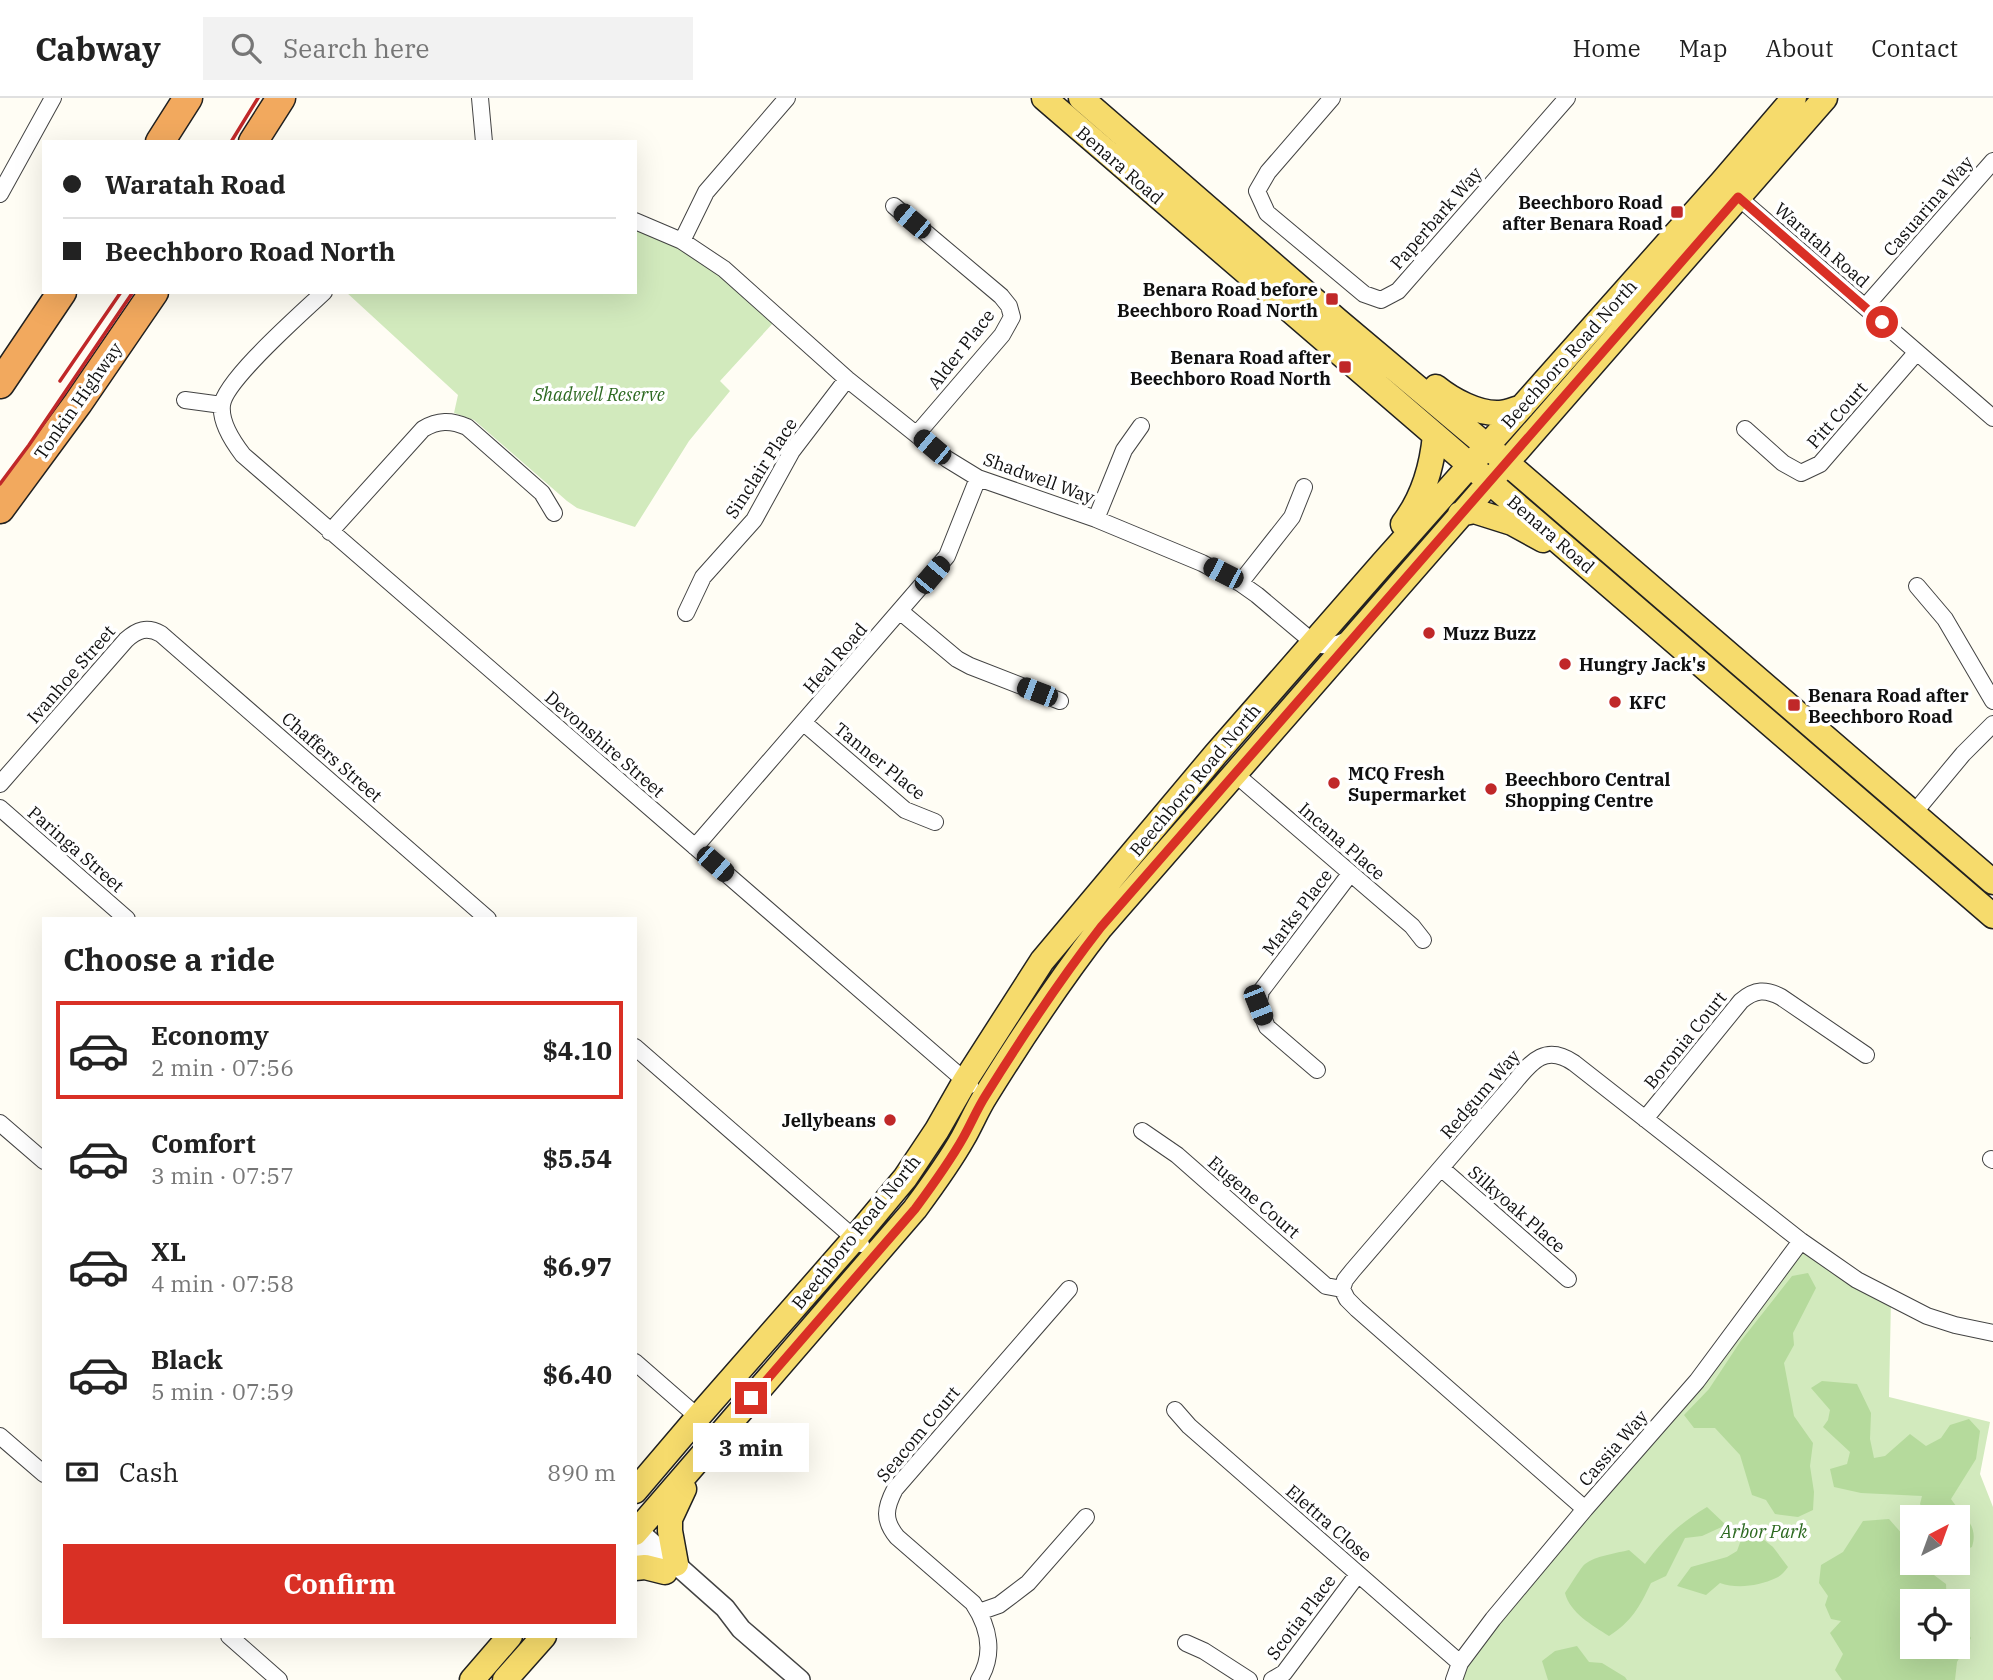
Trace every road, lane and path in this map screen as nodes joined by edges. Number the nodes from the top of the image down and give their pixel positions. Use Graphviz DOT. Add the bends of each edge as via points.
graph roads {
  1 [pos="52,98"];
  2 [pos="188,98"];
  3 [pos="281,98"];
  4 [pos="480,98"];
  5 [pos="787,98"];
  6 [pos="1044,98"];
  7 [pos="1332,98"];
  8 [pos="1567,98"];
  9 [pos="1794,98"];
  10 [pos="1825,98"];
  11 [pos="1086,107"];
  12 [pos="161,140"];
  13 [pos="254,140"];
  14 [pos="484,140"];
  15 [pos="1993,161"];
  16 [pos="1730,190"];
  17 [pos="0,194"];
  18 [pos="894,206"];
  19 [pos="637,222"];
  20 [pos="1226,224"];
  21 [pos="682,241"];
  22 [pos="61,294"];
  23 [pos="153,294"];
  24 [pos="322,294"];
  25 [pos="1270,295"];
  26 [pos="1865,307"];
  27 [pos="1337,320"];
  28 [pos="1916,353"];
  29 [pos="847,379"];
  30 [pos="0,384"];
  31 [pos="184,400"];
  32 [pos="222,405"];
  33 [pos="1522,407"];
  34 [pos="1992,416"];
  35 [pos="1141,426"];
  36 [pos="1745,429"];
  37 [pos="917,434"];
  38 [pos="1435,435"];
  39 [pos="1487,446"];
  40 [pos="1507,463"];
  41 [pos="1470,465"];
  42 [pos="978,478"];
  43 [pos="1490,481"];
  44 [pos="1304,487"];
  45 [pos="0,509"];
  46 [pos="554,513"];
  47 [pos="1460,514"];
  48 [pos="1096,519"];
  49 [pos="331,532"];
  50 [pos="1629,568"];
  51 [pos="1594,578"];
  52 [pos="1240,583"];
  53 [pos="1917,586"];
  54 [pos="1352,599"];
  55 [pos="901,612"];
  56 [pos="686,613"];
  57 [pos="148,629"];
  58 [pos="1354,636"];
  59 [pos="1692,641"];
  60 [pos="1314,643"];
  61 [pos="1312,684"];
  62 [pos="1060,701"];
  63 [pos="1993,701"];
  64 [pos="804,723"];
  65 [pos="1993,724"];
  66 [pos="1234,733"];
  67 [pos="1234,773"];
  68 [pos="0,784"];
  69 [pos="1189,787"];
  70 [pos="0,808"];
  71 [pos="1914,813"];
  72 [pos="935,822"];
  73 [pos="1897,833"];
  74 [pos="695,847"];
  75 [pos="1350,874"];
  76 [pos="1993,882"];
  77 [pos="1993,916"];
  78 [pos="125,917"];
  79 [pos="486,917"];
  80 [pos="1423,940"];
  81 [pos="637,1049"];
  82 [pos="1866,1055"];
  83 [pos="1317,1070"];
  84 [pos="965,1081"];
  85 [pos="984,1098"];
  86 [pos="1645,1119"];
  87 [pos="0,1123"];
  88 [pos="1142,1131"];
  89 [pos="42,1159"];
  90 [pos="1441,1168"];
  91 [pos="855,1238"];
  92 [pos="1801,1241"];
  93 [pos="874,1254"];
  94 [pos="1568,1279"];
  95 [pos="1069,1289"];
  96 [pos="1342,1289"];
  97 [pos="1993,1333"];
  98 [pos="637,1364"];
  99 [pos="1175,1410"];
  100 [pos="698,1417"];
  101 [pos="0,1436"];
  102 [pos="700,1458"];
  103 [pos="41,1467"];
  104 [pos="637,1489"];
  105 [pos="1585,1509"];
  106 [pos="1086,1517"];
  107 [pos="637,1533"];
  108 [pos="637,1535"];
  109 [pos="637,1568"];
  110 [pos="671,1568"];
  111 [pos="1358,1574"];
  112 [pos="979,1612"];
  113 [pos="231,1638"];
  114 [pos="508,1638"];
  115 [pos="542,1638"];
  116 [pos="1186,1643"];
  117 [pos="1460,1663"];
  118 [pos="279,1680"];
  119 [pos="472,1680"];
  120 [pos="505,1680"];
  121 [pos="800,1680"];
  122 [pos="979,1680"];
  123 [pos="1249,1680"];
  124 [pos="1272,1680"];
  125 [pos="1454,1680"];
  1 -- 17 [label="street"];
  2 -- 12 [label="highway"];
  3 -- 13 [label="highway"];
  4 -- 14 [label="street"];
  5 -- 21 [label="street" via="706,192"];
  6 -- 11 [label="main road, Benara Road"];
  7 -- 8 [label="street, Paperbark Way" via="1257,191 1267,213 1364,294 1381,300 1398,291"];
  9 -- 16 [label="main road, Beechboro Road North"];
  10 -- 16 [label="main road, Beechboro Road North"];
  11 -- 20 [label="main road, Benara Road"];
  11 -- 25 [label="main road, Benara Road"];
  15 -- 26 [label="street, Casuarina Way"];
  16 -- 26 [label="street, Waratah Road"];
  16 -- 33 [label="main road, Beechboro Road North"];
  16 -- 40 [label="main road, Beechboro Road North"];
  18 -- 37 [label="street, Alder Place" via="1001,296 1012,317 1002,335"];
  19 -- 21 [label="street, Shadwell Way"];
  20 -- 25 [label="main road" via="1244,254 1273,279"];
  20 -- 27 [label="main road, Benara Road"];
  21 -- 29 [label="street, Shadwell Way" via="723,269"];
  22 -- 30 [label="highway"];
  23 -- 45 [label="highway, Tonkin Highway"];
  24 -- 32 [label="street" via="241,373"];
  25 -- 38 [label="main road, Benara Road"];
  26 -- 28 [label="street, Waratah Road"];
  27 -- 33 [label="main road" via="1377,342 1447,396 1478,410 1499,413"];
  27 -- 39 [label="main road, Benara Road"];
  28 -- 34 [label="street, Waratah Road"];
  28 -- 36 [label="street, Pitt Court" via="1820,464 1801,473"];
  29 -- 37 [label="street, Shadwell Way"];
  29 -- 56 [label="street, Sinclair Place" via="792,451 754,520 703,577"];
  31 -- 32 [label="street"];
  32 -- 49 [label="street, Devonshire Street" via="229,433 243,455"];
  33 -- 39 [label="main road, Beechboro Road North"];
  35 -- 48 [label="street" via="1124,450"];
  37 -- 42 [label="street, Shadwell Way"];
  38 -- 41 [label="main road, Benara Road"];
  38 -- 54 [label="main road" via="1430,471 1411,514 1368,568"];
  39 -- 40 [label="main road, Benara Road"];
  39 -- 41 [label="main road, Beechboro Road North"];
  40 -- 43 [label="main road, Beechboro Road North"];
  40 -- 50 [label="main road, Benara Road"];
  41 -- 43 [label="main road, Benara Road"];
  41 -- 54 [label="main road, Beechboro Road North"];
  42 -- 48 [label="street, Shadwell Way"];
  42 -- 55 [label="street, Heal Road" via="947,556"];
  43 -- 47 [label="main road, Beechboro Road North"];
  43 -- 51 [label="main road, Benara Road"];
  44 -- 52 [label="street" via="1292,517"];
  46 -- 49 [label="street" via="542,493 467,427 443,422 423,429"];
  47 -- 51 [label="main road" via="1474,511 1512,523"];
  47 -- 58 [label="main road, Beechboro Road North"];
  48 -- 52 [label="street, Shadwell Way"];
  49 -- 74 [label="street, Devonshire Street"];
  50 -- 51 [label="main road" via="1604,568"];
  50 -- 59 [label="main road, Benara Road"];
  51 -- 59 [label="main road" via="1622,609"];
  52 -- 60 [label="street, Shadwell Way"];
  53 -- 63 [label="street" via="1945,619"];
  54 -- 60 [label="main road, Beechboro Road North"];
  55 -- 62 [label="street" via="957,659"];
  55 -- 64 [label="street, Heal Road"];
  57 -- 68 [label="street, Ivanhoe Street" via="126,640"];
  57 -- 79 [label="street, Chaffers Street" via="160,634"];
  58 -- 60 [label="street" via="1332,645"];
  58 -- 61 [label="main road, Beechboro Road North"];
  59 -- 71 [label="main road, Benara Road"];
  59 -- 73 [label="main road, Benara Road"];
  60 -- 61 [label="street" via="1317,665"];
  60 -- 66 [label="main road, Beechboro Road North"];
  61 -- 67 [label="main road, Beechboro Road North"];
  64 -- 72 [label="street, Tanner Place" via="905,810"];
  64 -- 74 [label="street, Heal Road"];
  65 -- 71 [label="street"];
  66 -- 67 [label="street" via="1230,755"];
  66 -- 69 [label="main road, Beechboro Road North"];
  67 -- 69 [label="street" via="1217,774"];
  67 -- 75 [label="street, Incana Place"];
  67 -- 85 [label="main road, Beechboro Road North" via="1062,977"];
  69 -- 84 [label="main road, Beechboro Road North" via="1042,961"];
  70 -- 78 [label="street, Paringa Street"];
  71 -- 73 [label="main road"];
  71 -- 76 [label="main road, Benara Road"];
  73 -- 77 [label="main road, Benara Road"];
  74 -- 84 [label="street, Devonshire Street"];
  75 -- 80 [label="street, Incana Place"];
  75 -- 83 [label="street, Marks Place" via="1261,991 1258,1005 1267,1027"];
  81 -- 91 [label="street"];
  82 -- 86 [label="street, Boronia Court" via="1770,992 1749,994"];
  84 -- 85 [label="street, Devonshire Street"];
  84 -- 91 [label="main road, Beechboro Road North" via="905,1178"];
  85 -- 93 [label="main road, Beechboro Road North" via="937,1180"];
  86 -- 90 [label="street, Redgum Way" via="1564,1056 1542,1055"];
  86 -- 92 [label="street, Redgum Way"];
  87 -- 89 [label="street"];
  88 -- 96 [label="street, Eugene Court" via="1177,1155 1326,1286"];
  90 -- 94 [label="street, Silkyoak Place"];
  90 -- 96 [label="street, Redgum Way" via="1353,1270"];
  91 -- 93 [label="street"];
  91 -- 100 [label="main road, Beechboro Road North"];
  92 -- 97 [label="street, Redgum Way" via="1904,1306"];
  92 -- 105 [label="street, Cassia Way" via="1697,1381"];
  93 -- 102 [label="main road, Beechboro Road North"];
  95 -- 112 [label="street, Seacom Court" via="888,1502 889,1528"];
  96 -- 105 [label="street" via="1357,1309"];
  98 -- 100 [label="street"];
  99 -- 111 [label="street, Elettra Close"];
  100 -- 104 [label="main road, Beechboro Road North"];
  101 -- 103 [label="street"];
  102 -- 107 [label="main road, Beechboro Road North"];
  102 -- 110 [label="main road" via="670,1519"];
  105 -- 117 [label="street, Cassia Way"];
  106 -- 112 [label="street" via="1028,1583 999,1605"];
  108 -- 110 [label="street"];
  109 -- 110 [label="main road"];
  110 -- 121 [label="street" via="725,1608 741,1629"];
  111 -- 117 [label="street, Elettra Close"];
  111 -- 124 [label="street, Scotia Place" via="1284,1673"];
  112 -- 122 [label="street, Seacom Court" via="989,1644"];
  113 -- 118 [label="street"];
  114 -- 119 [label="main road"];
  115 -- 120 [label="main road"];
  116 -- 123 [label="street"];
  117 -- 125 [label="street, Cassia Way"];
}
